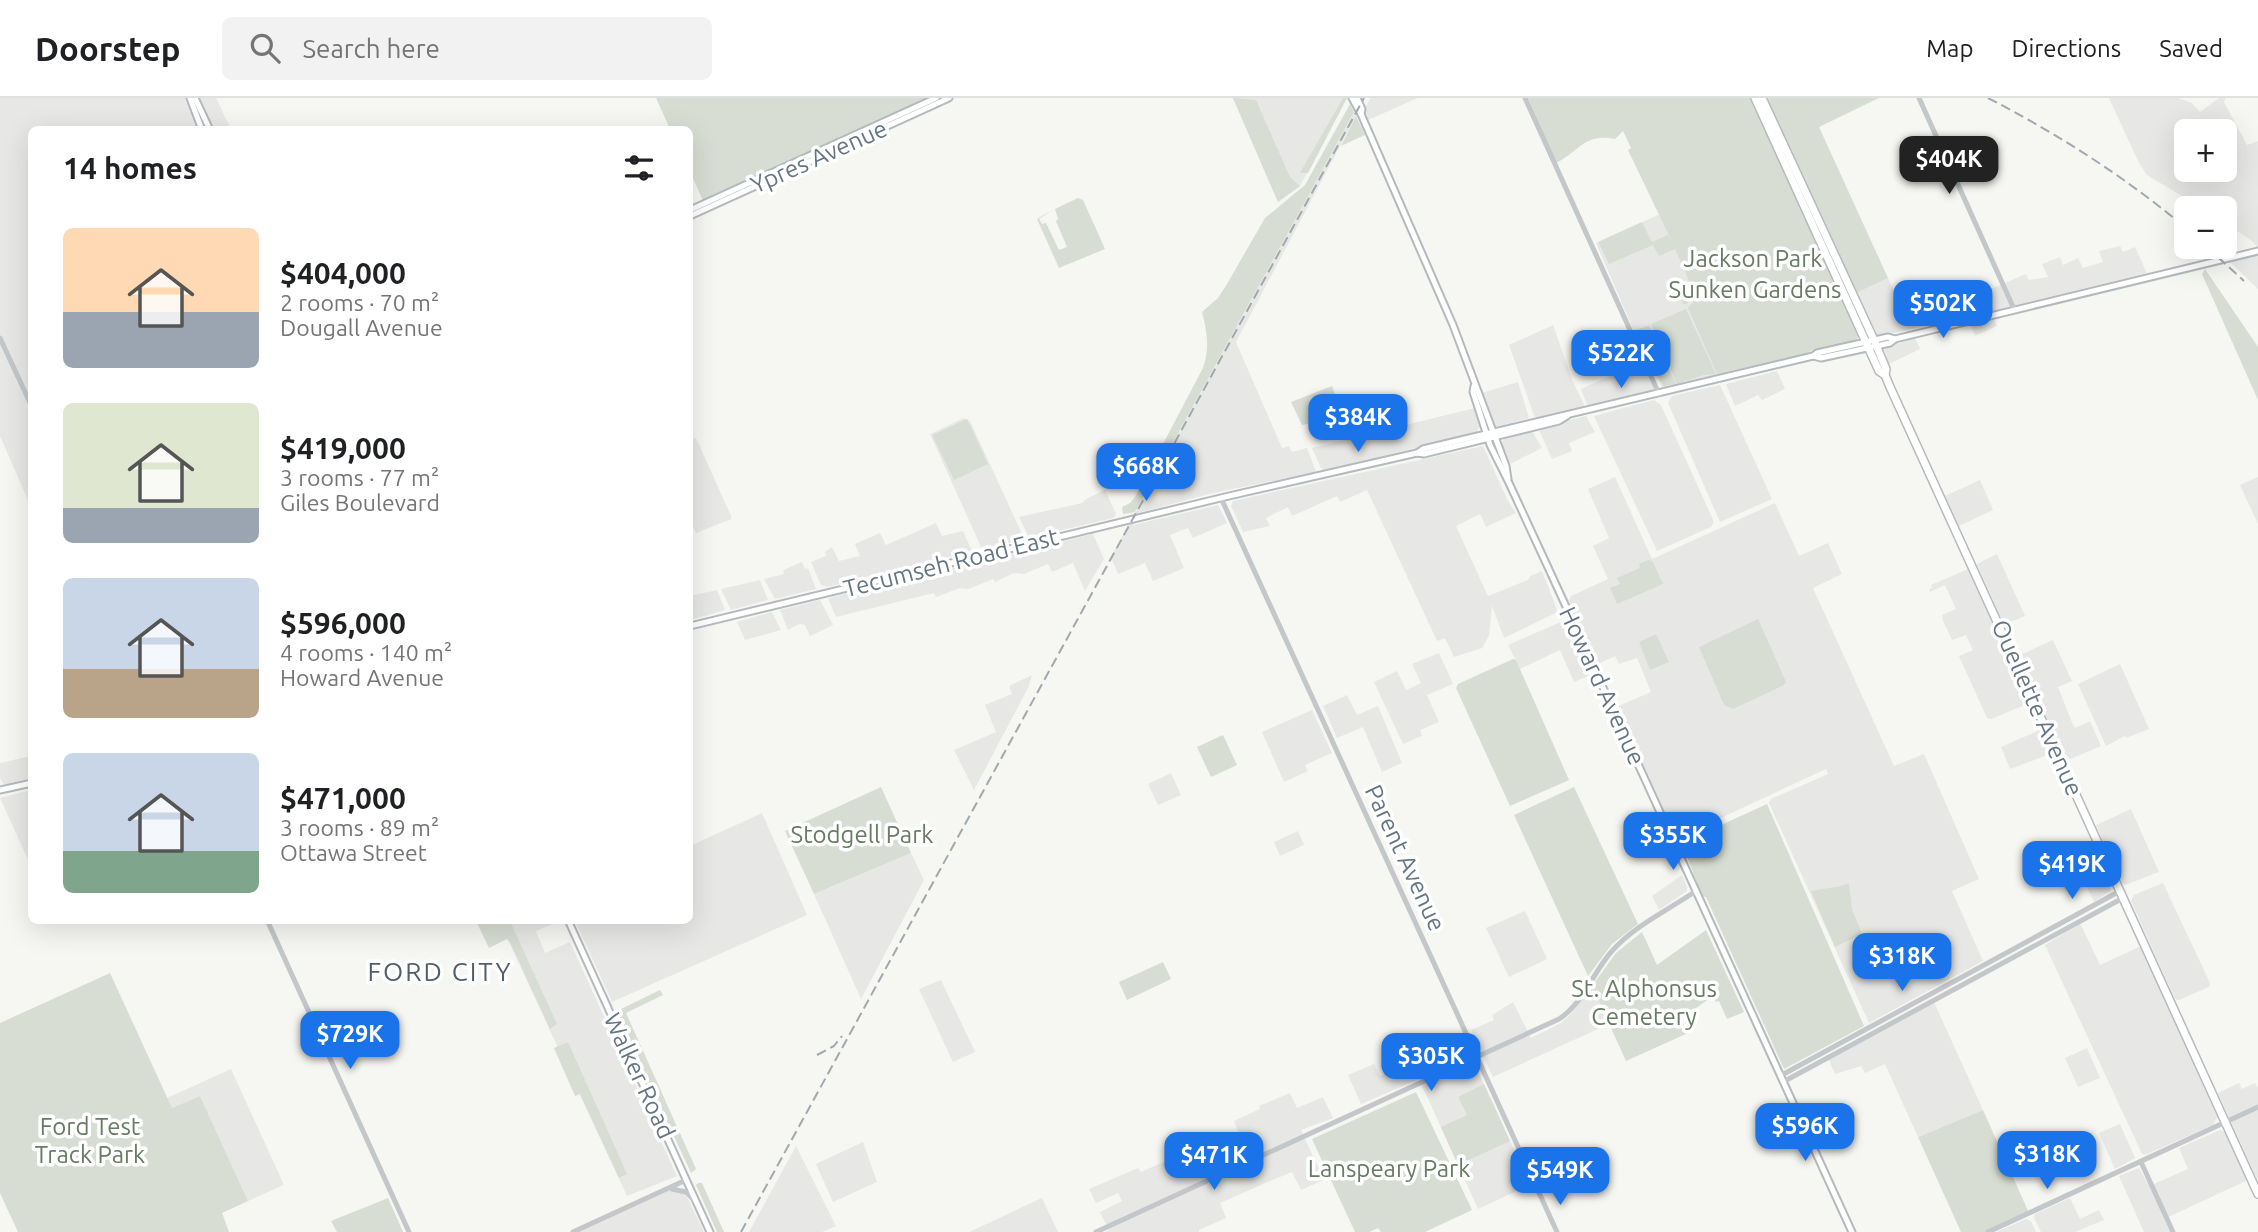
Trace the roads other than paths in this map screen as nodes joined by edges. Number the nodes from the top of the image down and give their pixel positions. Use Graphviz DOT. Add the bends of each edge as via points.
graph roads {
  1 [pos="192,98"];
  2 [pos="936,98"];
  3 [pos="949,98"];
  4 [pos="1352,98"];
  5 [pos="1357,98"];
  6 [pos="1525,98"];
  7 [pos="1755,98"];
  8 [pos="1762,98"];
  9 [pos="1919,98"];
  10 [pos="1765,113"];
  11 [pos="1361,114"];
  12 [pos="201,126"];
  13 [pos="208,126"];
  14 [pos="693,209"];
  15 [pos="693,215"];
  16 [pos="2258,251"];
  17 [pos="2014,309"];
  18 [pos="0,338"];
  19 [pos="1871,344"];
  20 [pos="1659,394"];
  21 [pos="28,398"];
  22 [pos="1490,435"];
  23 [pos="1221,498"];
  24 [pos="693,625"];
  25 [pos="28,784"];
  26 [pos="0,790"];
  27 [pos="1696,891"];
  28 [pos="2122,895"];
  29 [pos="269,924"];
  30 [pos="570,924"];
  31 [pos="1477,1057"];
  32 [pos="1782,1079"];
  33 [pos="2258,1107"];
  34 [pos="2225,1122"];
  35 [pos="2140,1162"];
  36 [pos="687,1180"];
  37 [pos="665,1190"];
  38 [pos="2258,1194"];
  39 [pos="697,1203"];
  40 [pos="409,1232"];
  41 [pos="573,1232"];
  42 [pos="710,1232"];
  43 [pos="1096,1232"];
  44 [pos="1557,1232"];
  45 [pos="1852,1232"];
  46 [pos="1988,1232"];
  47 [pos="2173,1232"];
  1 -- 12 [label="main road"];
  1 -- 13 [label="main road"];
  2 -- 14 [label="main road, Ypres Avenue"];
  3 -- 15 [label="main road, Ypres Avenue"];
  4 -- 11 [label="main road, Howard Avenue"];
  5 -- 11 [label="main road, Howard Avenue"];
  6 -- 20 [label="street"];
  7 -- 10 [label="main road, Ouellette Avenue"];
  8 -- 10 [label="main road, Ouellette Avenue"];
  9 -- 17 [label="street"];
  10 -- 19 [label="main road, Ouellette Avenue"];
  11 -- 22 [label="main road, Howard Avenue" via="1453,325"];
  16 -- 17 [label="main road, Tecumseh Road East"];
  17 -- 19 [label="main road, Tecumseh Road East"];
  18 -- 21 [label="street"];
  19 -- 20 [label="main road, Tecumseh Road East"];
  19 -- 28 [label="main road, Ouellette Avenue"];
  20 -- 22 [label="main road, Tecumseh Road East"];
  22 -- 23 [label="main road, Tecumseh Road East"];
  22 -- 27 [label="main road, Howard Avenue" via="1500,469"];
  23 -- 24 [label="main road, Tecumseh Road East"];
  23 -- 31 [label="street, Parent Avenue"];
  25 -- 26 [label="main road"];
  27 -- 31 [label="street" via="1614,948 1565,1015"];
  27 -- 32 [label="main road, Howard Avenue"];
  28 -- 32 [label="street"];
  28 -- 34 [label="main road, Ouellette Avenue"];
  29 -- 40 [label="street"];
  30 -- 36 [label="main road, Walker Road"];
  31 -- 43 [label="street"];
  31 -- 44 [label="street, Parent Avenue"];
  32 -- 45 [label="main road, Howard Avenue"];
  33 -- 34 [label="street"];
  34 -- 35 [label="street"];
  34 -- 38 [label="main road, Ouellette Avenue"];
  35 -- 46 [label="street"];
  35 -- 47 [label="street"];
  36 -- 37 [label="street"];
  36 -- 39 [label="main road, Walker Road"];
  37 -- 39 [label="street" via="686,1192"];
  37 -- 41 [label="street"];
  39 -- 42 [label="main road, Walker Road"];
}
